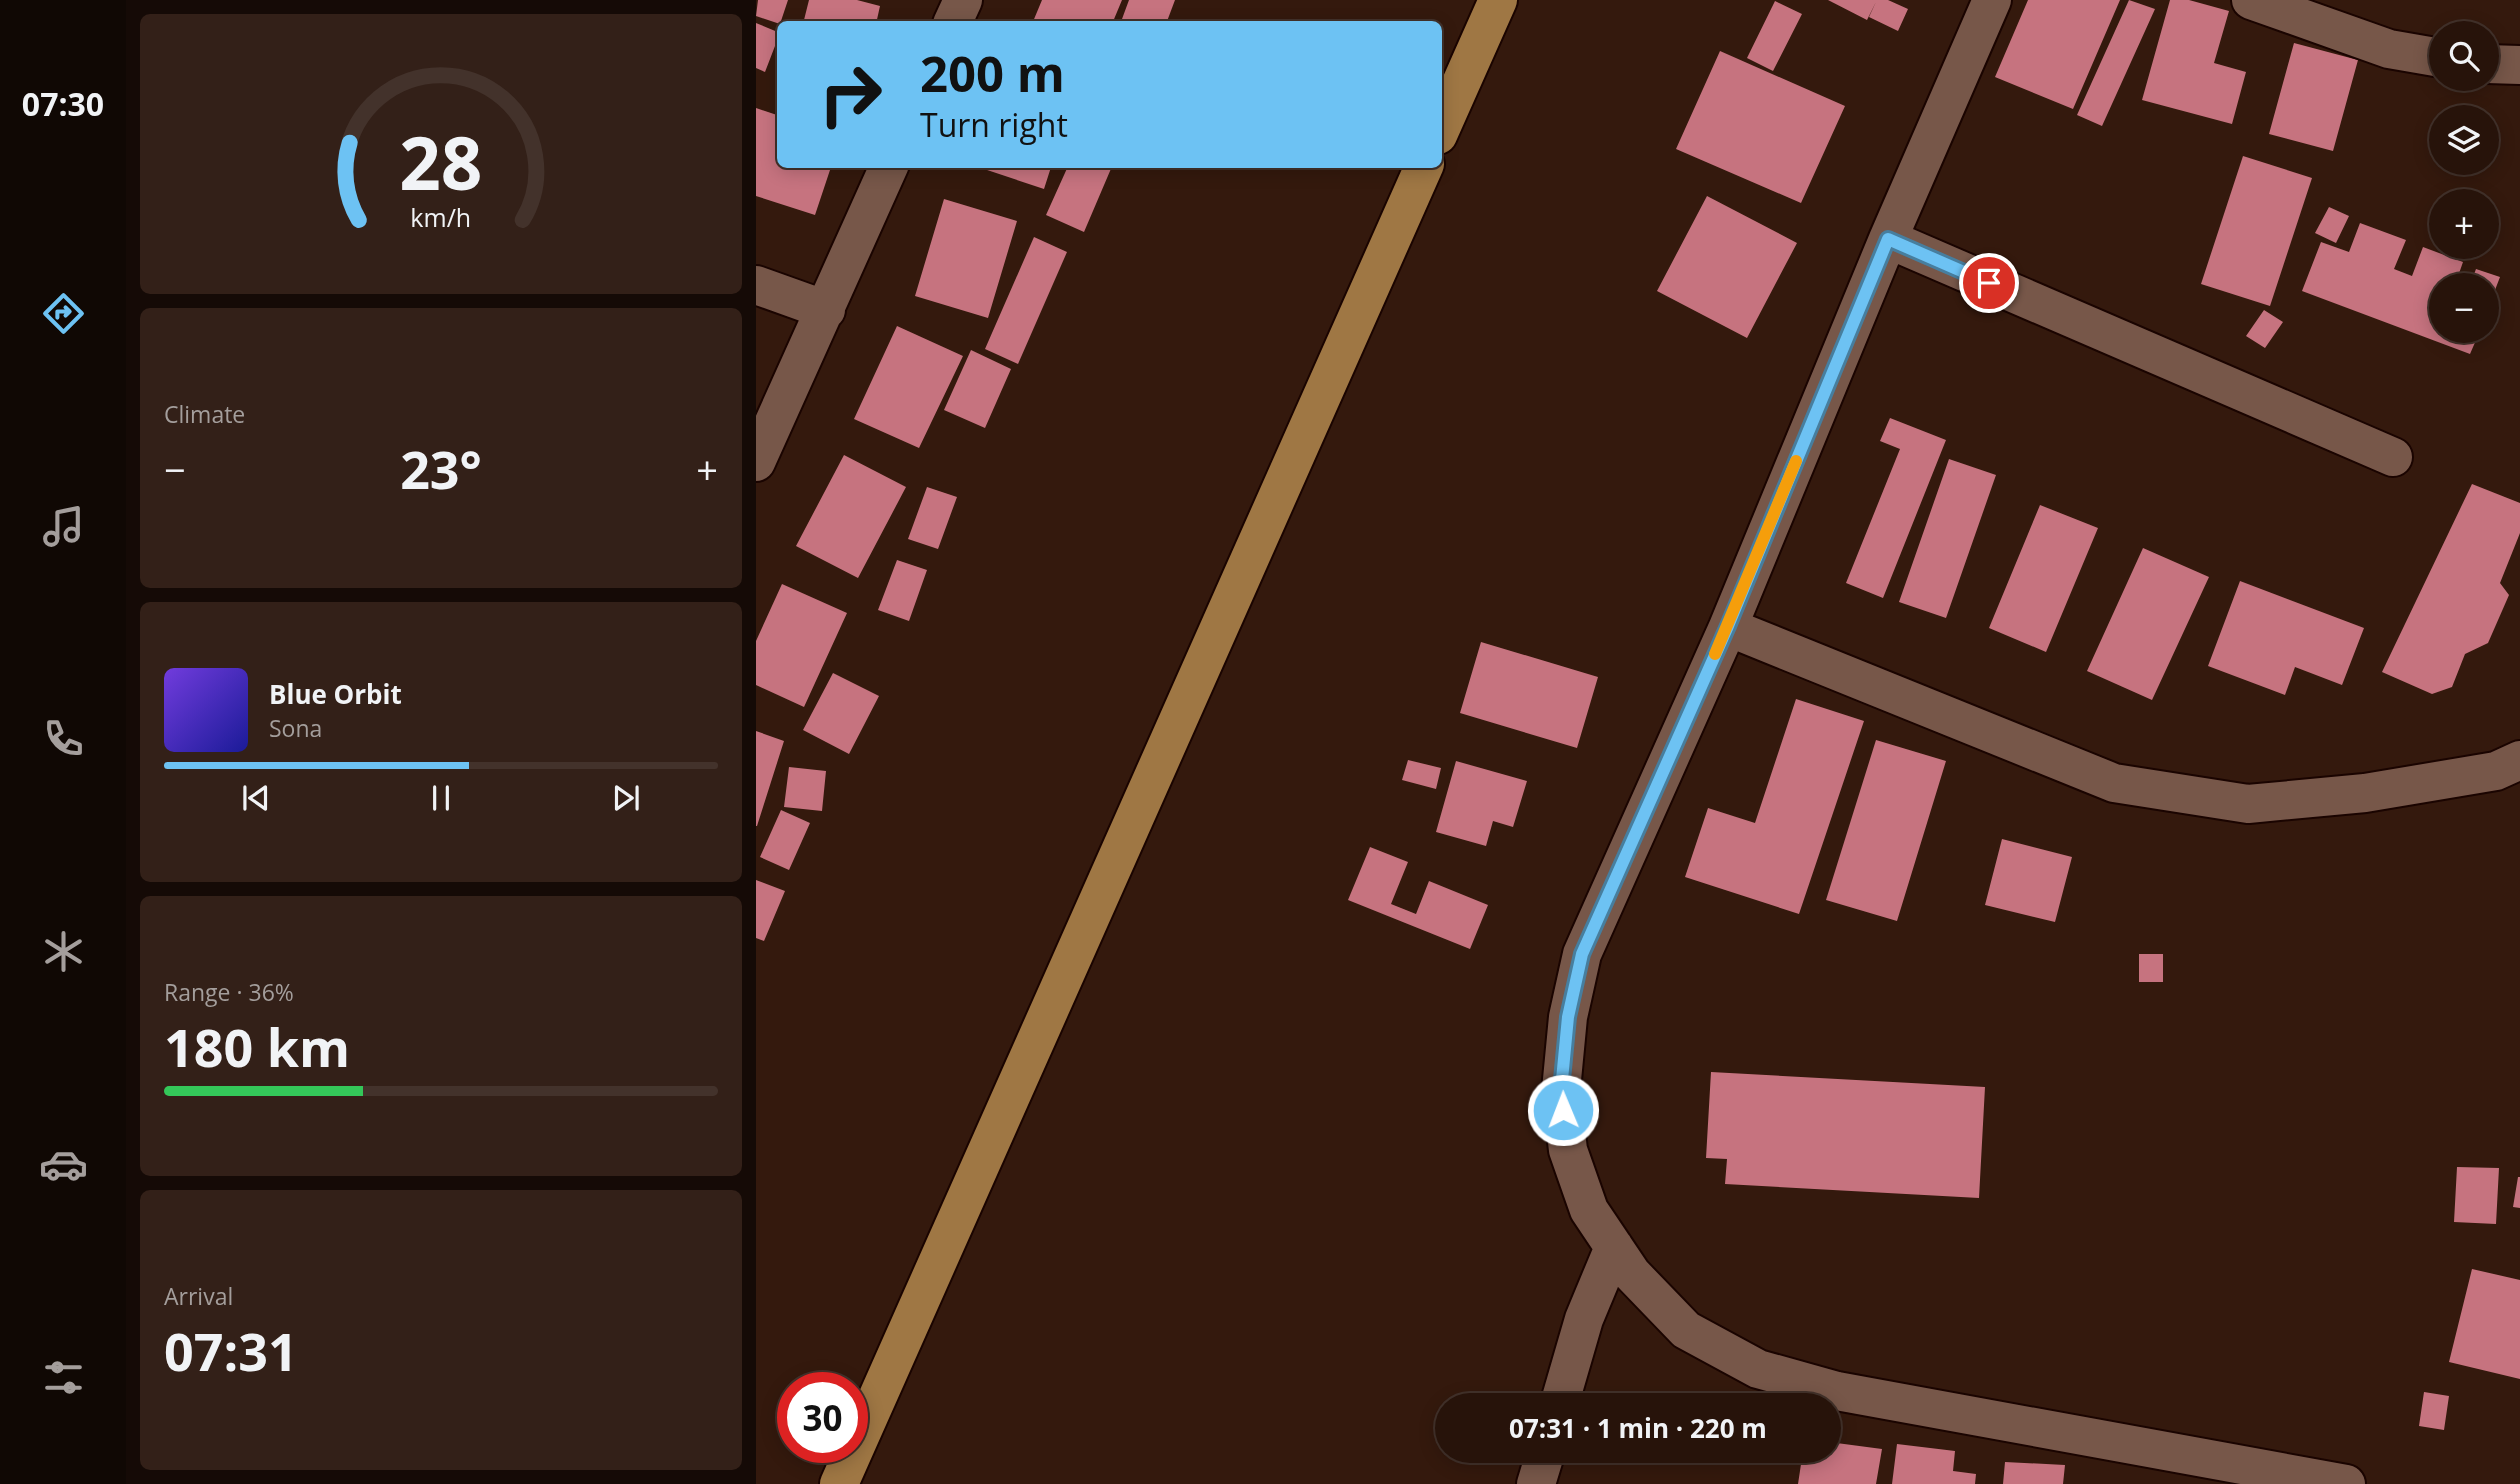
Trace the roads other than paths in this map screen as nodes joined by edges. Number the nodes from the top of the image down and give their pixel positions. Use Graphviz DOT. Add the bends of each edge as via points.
graph roads {
  1 [pos="963,0"];
  2 [pos="1498,0"];
  3 [pos="1992,0"];
  4 [pos="2251,0"];
  5 [pos="954,21"];
  6 [pos="2429,56"];
  7 [pos="2499,64"];
  8 [pos="2520,65"];
  9 [pos="1442,126"];
  10 [pos="888,168"];
  11 [pos="1423,168"];
  12 [pos="1888,239"];
  13 [pos="756,285"];
  14 [pos="826,310"];
  15 [pos="2393,457"];
  16 [pos="756,462"];
  17 [pos="1728,626"];
  18 [pos="2520,760"];
  19 [pos="1614,1247"];
  20 [pos="1562,1393"];
  21 [pos="1542,1463"];
  22 [pos="839,1484"];
  23 [pos="1536,1484"];
  24 [pos="2346,1484"];
  1 -- 5 [label="street"];
  2 -- 9 [label="main road"];
  3 -- 12 [label="street"];
  4 -- 6 [label="street" via="2389,49"];
  7 -- 8 [label="street"];
  10 -- 14 [label="street"];
  11 -- 22 [label="main road"];
  12 -- 15 [label="street"];
  12 -- 17 [label="street"];
  13 -- 14 [label="street"];
  14 -- 16 [label="street"];
  17 -- 18 [label="street" via="2114,783 2248,804 2365,793 2496,771"];
  17 -- 19 [label="street" via="1582,954 1568,1017 1561,1090 1568,1150 1589,1210"];
  19 -- 20 [label="street" via="1584,1319"];
  19 -- 24 [label="street" via="1632,1274 1686,1330 1758,1369 1837,1391"];
  21 -- 23 [label="street"];
}
